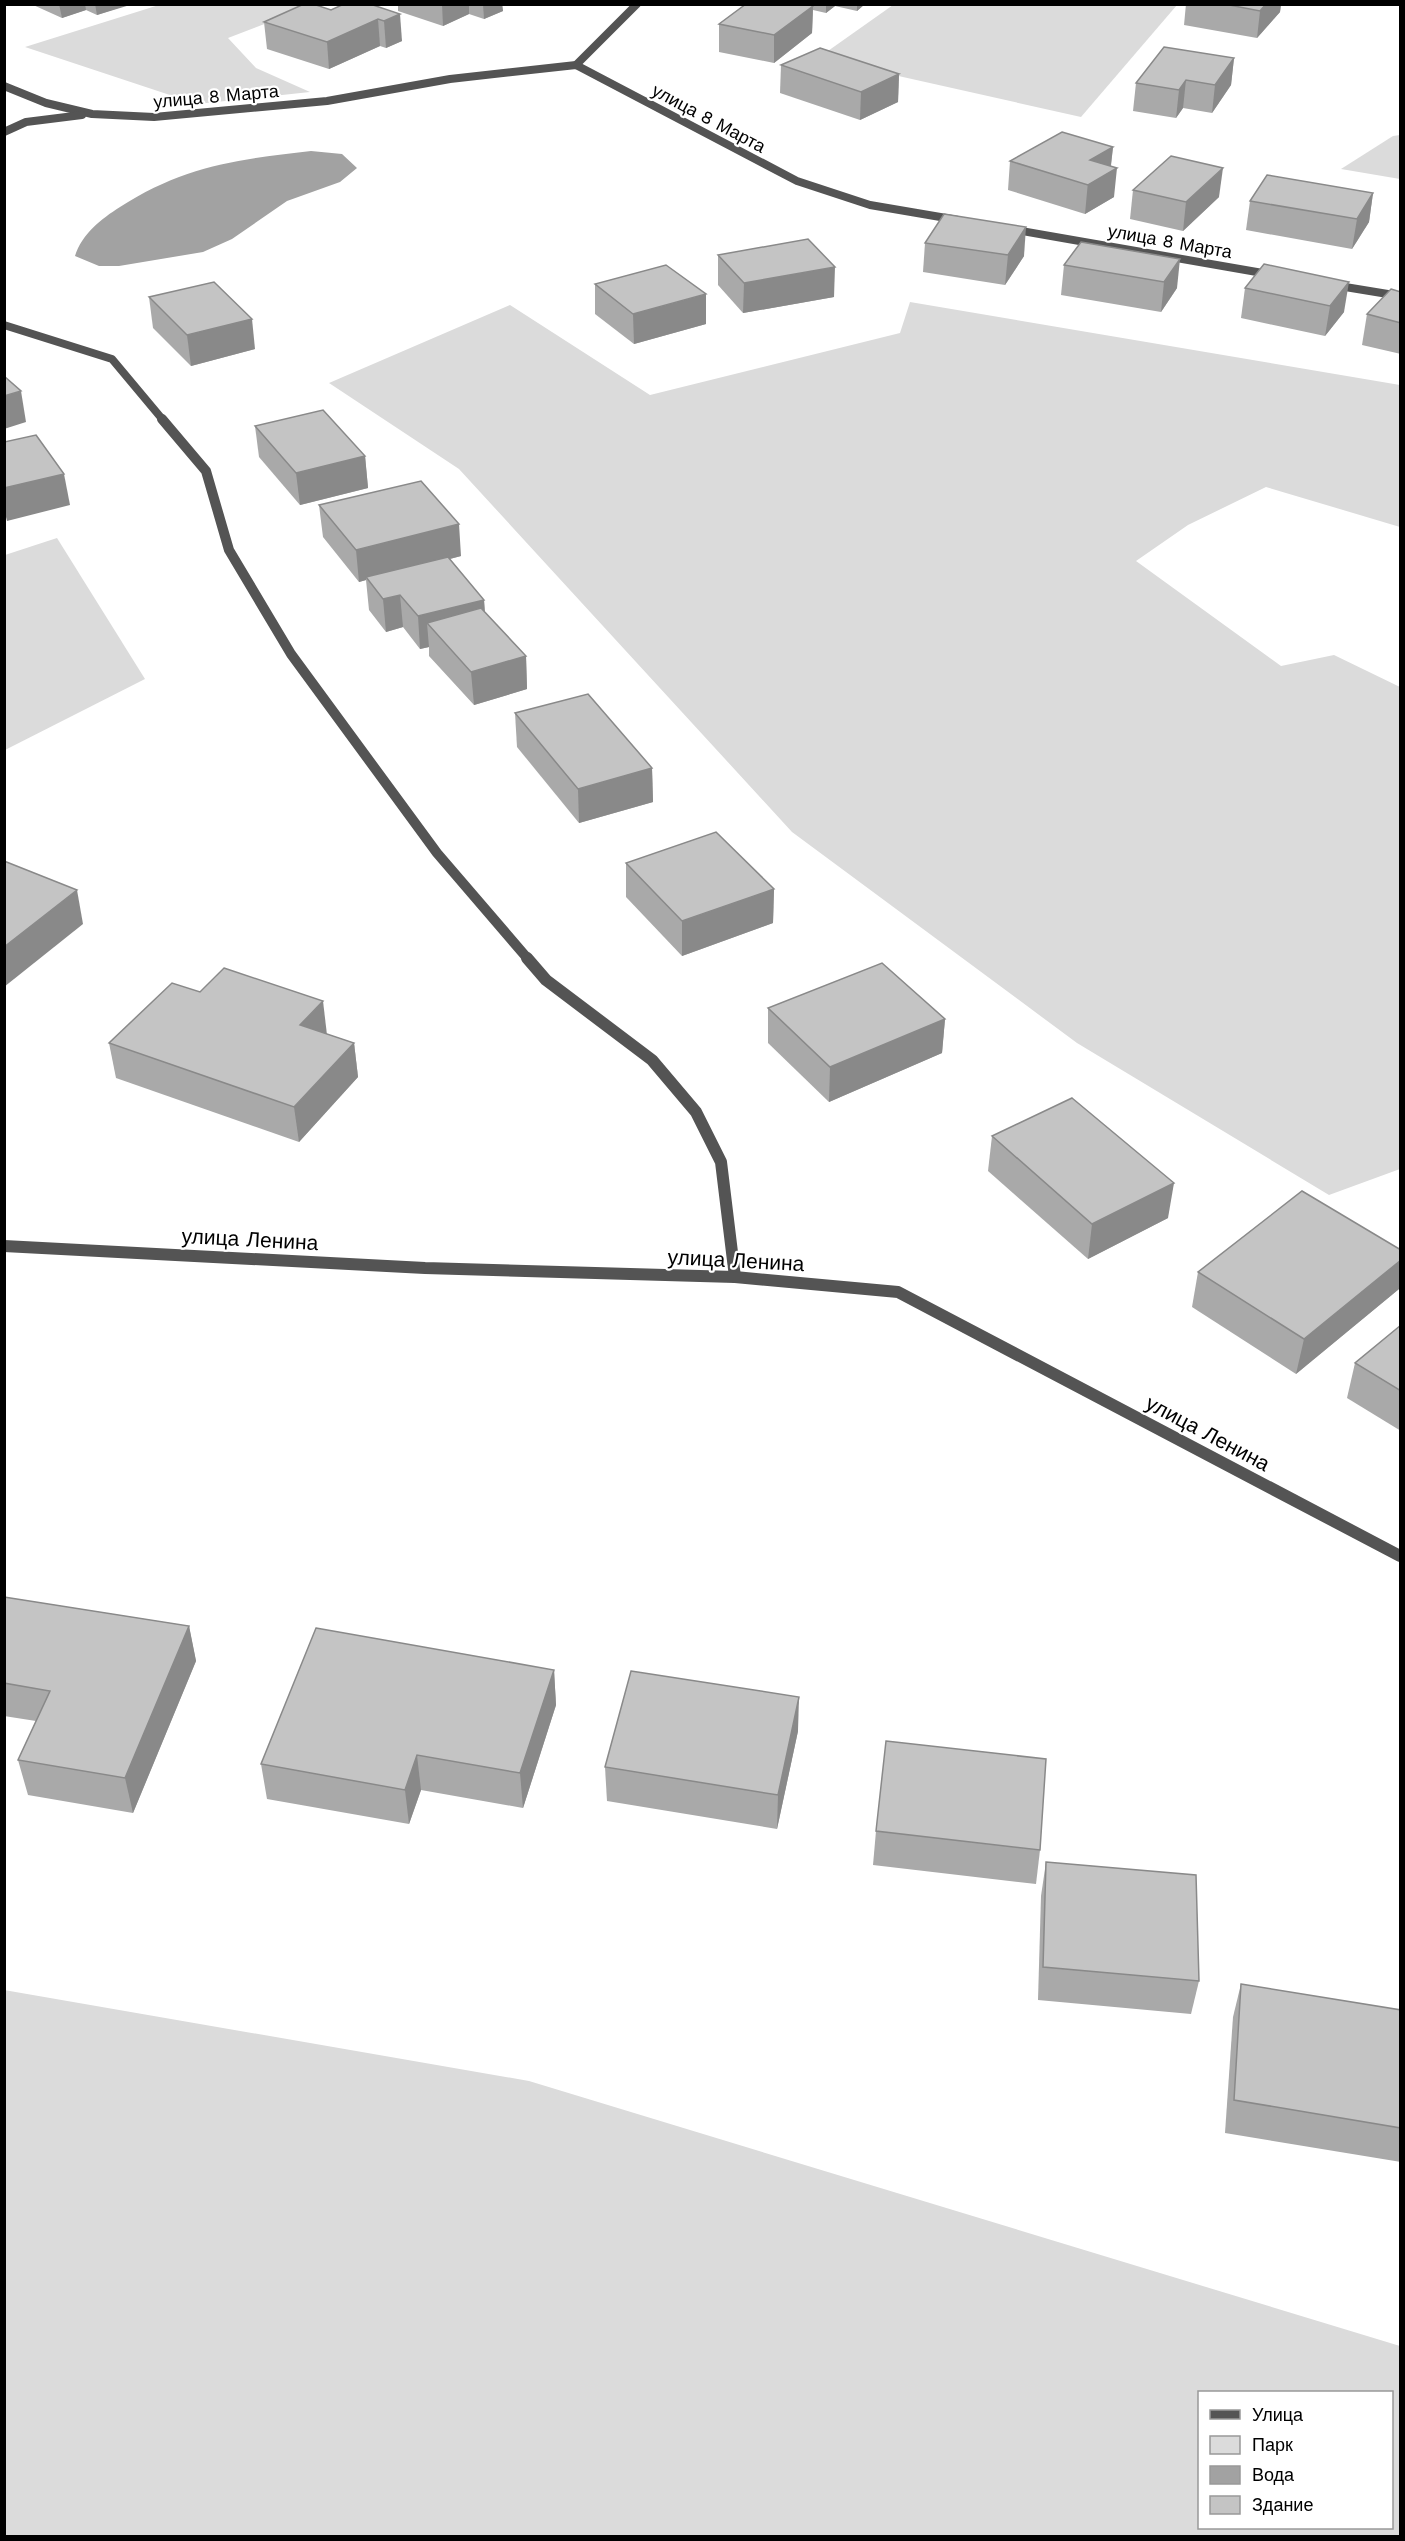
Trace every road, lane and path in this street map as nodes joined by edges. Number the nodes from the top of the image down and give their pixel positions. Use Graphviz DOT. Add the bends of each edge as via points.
graph roads {
  1 [pos="637,4"];
  2 [pos="576,65"];
  3 [pos="4,86"];
  4 [pos="92,114"];
  5 [pos="4,132"];
  6 [pos="962,221"];
  7 [pos="996,227"];
  8 [pos="1284,276"];
  9 [pos="1319,282"];
  10 [pos="1401,296"];
  11 [pos="4,325"];
  12 [pos="4,1246"];
  13 [pos="735,1277"];
  14 [pos="1401,1556"];
  1 -- 2 [label="street"];
  2 -- 4 [label="street, улица 8 Марта" via="450,79 327,101 154,117"];
  2 -- 6 [label="street, улица 8 Марта" via="797,181 870,205"];
  3 -- 4 [label="street, улица 8 Марта" via="46,103"];
  4 -- 5 [label="street" via="26,122"];
  7 -- 8 [label="street, улица 8 Марта"];
  9 -- 10 [label="street"];
  11 -- 13 [label="street" via="112,359 206,471 229,550 291,654 437,853 546,980 652,1060 696,1112 721,1162"];
  12 -- 13 [label="street, улица Ленина" via="425,1268"];
  13 -- 14 [label="street, улица Ленина" via="898,1292"];
}
